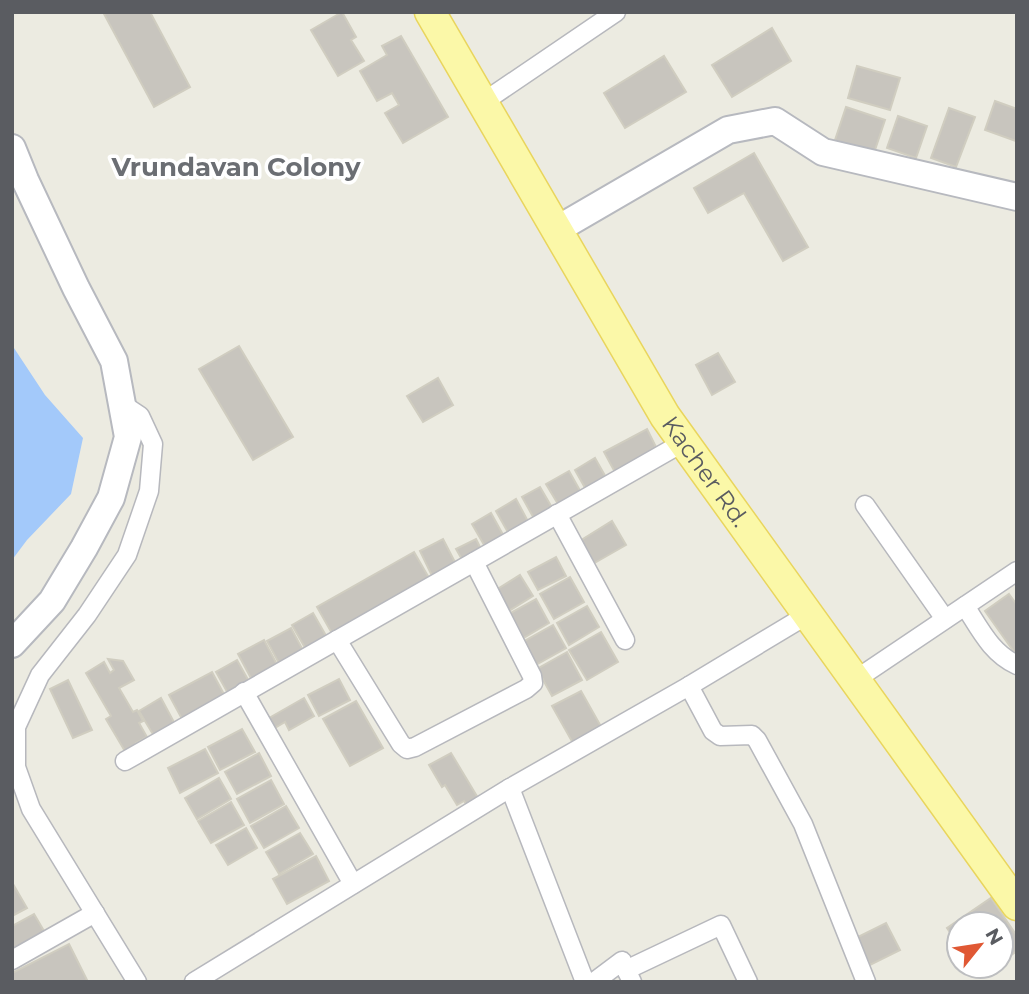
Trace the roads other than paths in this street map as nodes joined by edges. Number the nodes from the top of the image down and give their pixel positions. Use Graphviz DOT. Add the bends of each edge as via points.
graph roads {
  1 [pos="430,12"];
  2 [pos="616,12"];
  3 [pos="482,103"];
  4 [pos="12,148"];
  5 [pos="1017,197"];
  6 [pos="556,230"];
  7 [pos="122,404"];
  8 [pos="684,442"];
  9 [pos="865,505"];
  10 [pos="557,514"];
  11 [pos="474,562"];
  12 [pos="1017,571"];
  13 [pos="965,606"];
  14 [pos="807,615"];
  15 [pos="945,619"];
  16 [pos="337,640"];
  17 [pos="625,640"];
  18 [pos="12,644"];
  19 [pos="1017,665"];
  20 [pos="855,680"];
  21 [pos="689,685"];
  22 [pos="244,692"];
  23 [pos="124,761"];
  24 [pos="14,767"];
  25 [pos="510,788"];
  26 [pos="353,884"];
  27 [pos="1017,905"];
  28 [pos="95,913"];
  29 [pos="12,960"];
  30 [pos="629,976"];
  31 [pos="136,982"];
  32 [pos="194,982"];
  33 [pos="585,982"];
  34 [pos="594,982"];
  35 [pos="748,982"];
  36 [pos="866,982"];
  1 -- 3 [label="main road, Kacher Rd."];
  2 -- 3 [label="street"];
  3 -- 6 [label="main road, Kacher Rd."];
  4 -- 7 [label="street" via="114,361"];
  5 -- 6 [label="street" via="823,152 775,121 728,130"];
  6 -- 8 [label="main road, Kacher Rd."];
  7 -- 18 [label="street" via="128,437 111,498 52,601"];
  7 -- 24 [label="street" via="140,416 153,444 149,491 127,555 40,675 16,727"];
  8 -- 10 [label="street"];
  8 -- 14 [label="main road, Kacher Rd."];
  9 -- 15 [label="street"];
  10 -- 11 [label="street"];
  10 -- 17 [label="street"];
  11 -- 16 [label="street"];
  11 -- 16 [label="street" via="532,676 533,683 526,689 407,749"];
  12 -- 13 [label="street"];
  13 -- 15 [label="street"];
  13 -- 19 [label="street" via="994,650"];
  14 -- 20 [label="main road, Kacher Rd."];
  14 -- 21 [label="street"];
  15 -- 20 [label="street"];
  16 -- 22 [label="street"];
  20 -- 27 [label="main road, Kacher Rd."];
  21 -- 25 [label="street"];
  21 -- 36 [label="street" via="713,731 720,736 752,735 757,740 803,824"];
  22 -- 23 [label="street"];
  22 -- 26 [label="street"];
  24 -- 28 [label="street" via="31,810"];
  25 -- 26 [label="street"];
  25 -- 33 [label="street"];
  26 -- 32 [label="street"];
  28 -- 29 [label="street"];
  28 -- 31 [label="street"];
  30 -- 34 [label="street" via="622,961"];
  30 -- 35 [label="street" via="722,925"];
}
